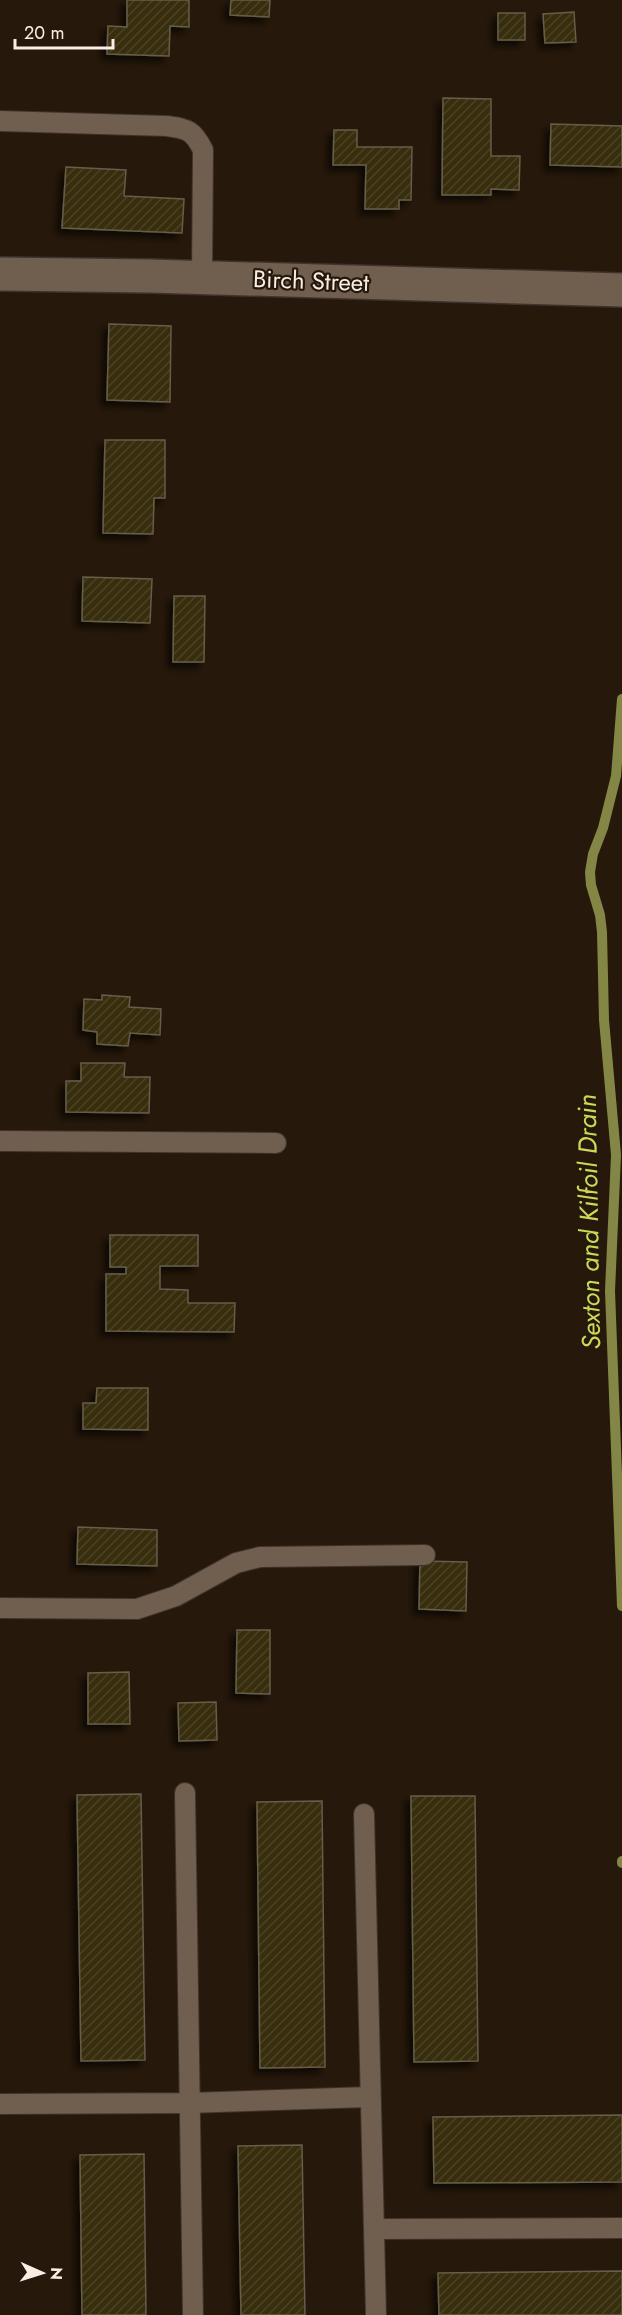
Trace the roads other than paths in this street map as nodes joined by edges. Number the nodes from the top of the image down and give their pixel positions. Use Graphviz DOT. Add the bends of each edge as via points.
graph roads {
  1 [pos="0,121"];
  2 [pos="0,274"];
  3 [pos="202,278"];
  4 [pos="622,290"];
  5 [pos="0,1141"];
  6 [pos="276,1143"];
  7 [pos="425,1555"];
  8 [pos="0,1608"];
  9 [pos="185,1792"];
  10 [pos="364,1814"];
  11 [pos="369,2097"];
  12 [pos="189,2103"];
  13 [pos="0,2104"];
  14 [pos="622,2228"];
  15 [pos="375,2229"];
  16 [pos="193,2315"];
  17 [pos="376,2315"];
  1 -- 3 [label="lane" via="186,128 196,136 203,150"];
  2 -- 3 [label="street, Birch Street"];
  3 -- 4 [label="street, Birch Street"];
  5 -- 6 [label="lane"];
  7 -- 8 [label="lane" via="260,1557 236,1563 176,1596 137,1609"];
  9 -- 12 [label="lane"];
  10 -- 11 [label="lane"];
  11 -- 12 [label="lane"];
  11 -- 15 [label="lane"];
  12 -- 13 [label="lane"];
  12 -- 16 [label="lane"];
  14 -- 15 [label="lane"];
  15 -- 17 [label="lane"];
}
